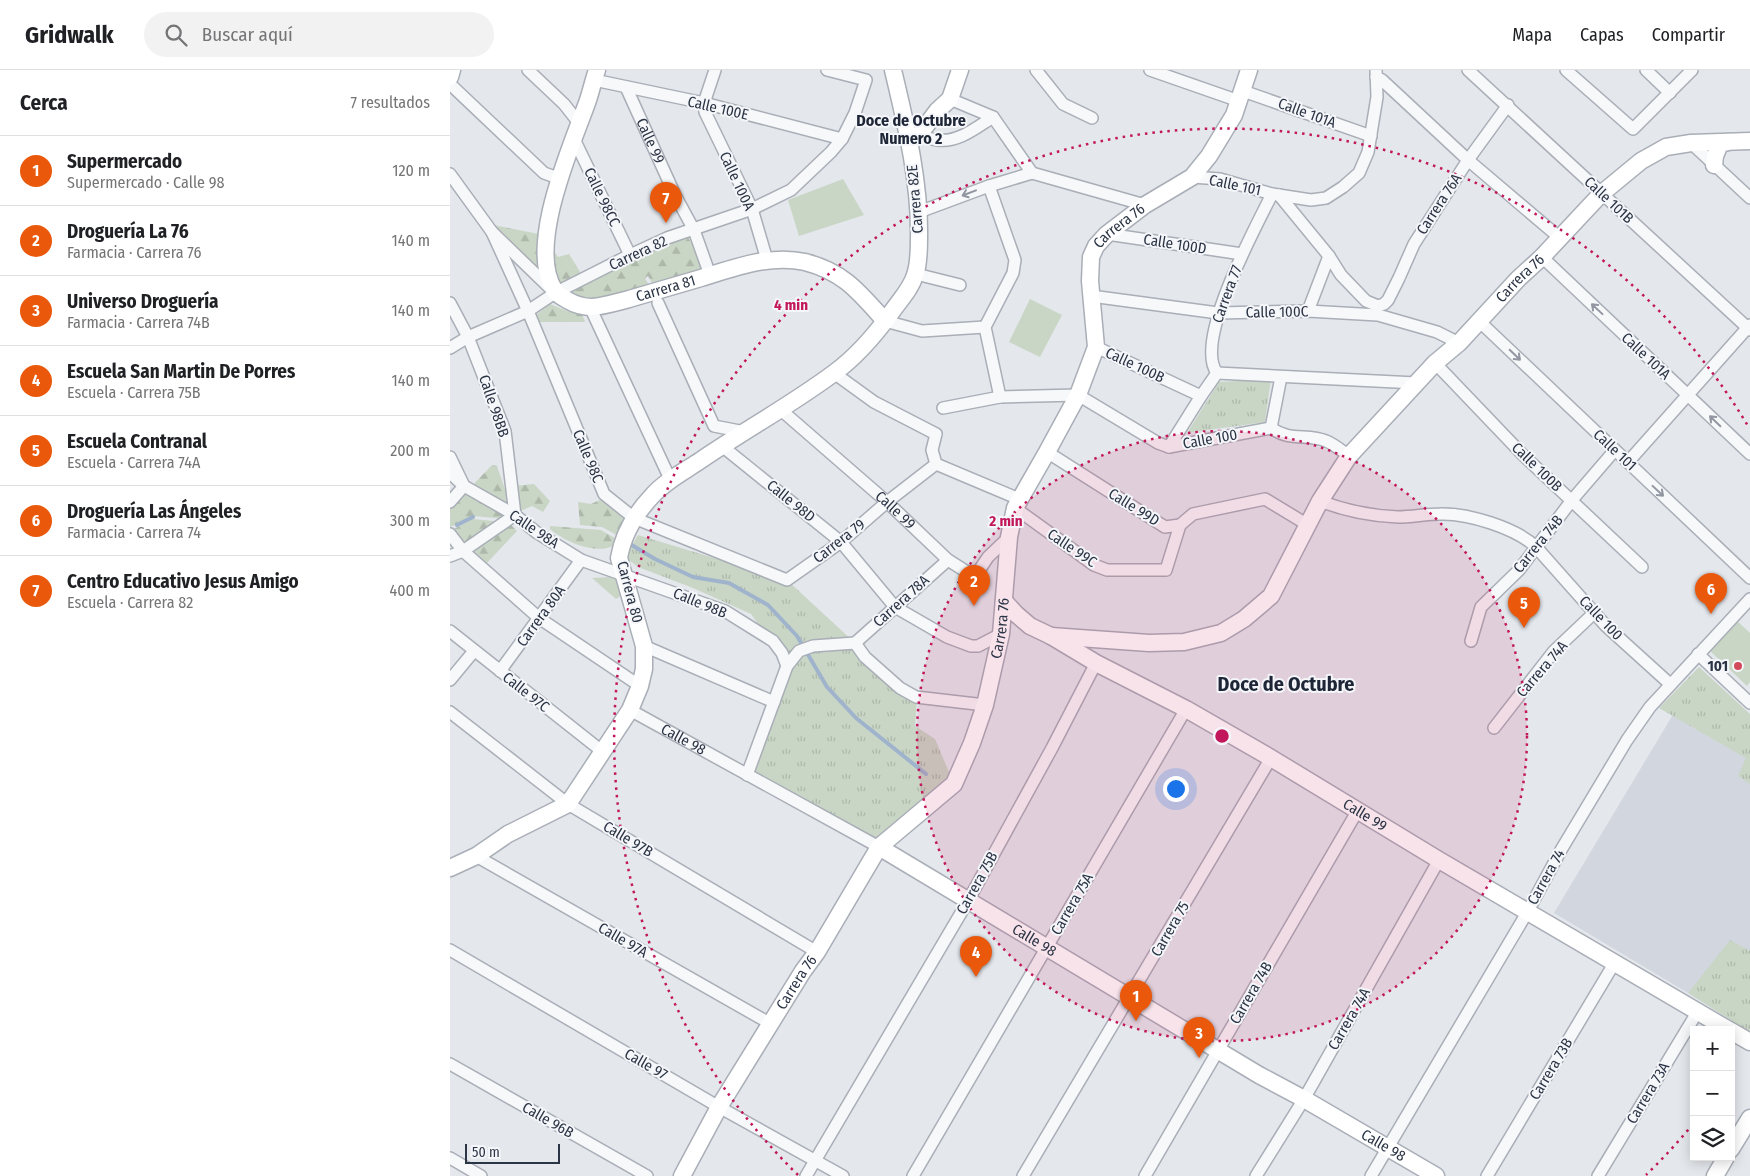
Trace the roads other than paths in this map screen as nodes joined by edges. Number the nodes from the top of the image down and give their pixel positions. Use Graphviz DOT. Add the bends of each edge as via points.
graph roads {
  1 [pos="452,70"];
  2 [pos="528,70"];
  3 [pos="714,70"];
  4 [pos="827,70"];
  5 [pos="893,70"];
  6 [pos="960,70"];
  7 [pos="1036,70"];
  8 [pos="1150,70"];
  9 [pos="1249,70"];
  10 [pos="1468,70"];
  11 [pos="1566,70"];
  12 [pos="1646,70"];
  13 [pos="1692,70"];
  14 [pos="1376,73"];
  15 [pos="595,75"];
  16 [pos="450,77"];
  17 [pos="450,84"];
  18 [pos="626,87"];
  19 [pos="1670,93"];
  20 [pos="1241,96"];
  21 [pos="950,99"];
  22 [pos="704,103"];
  23 [pos="1508,105"];
  24 [pos="993,117"];
  25 [pos="1092,118"];
  26 [pos="579,123"];
  27 [pos="1371,136"];
  28 [pos="914,137"];
  29 [pos="574,139"];
  30 [pos="842,139"];
  31 [pos="1750,141"];
  32 [pos="1728,142"];
  33 [pos="1691,143"];
  34 [pos="1468,160"];
  35 [pos="1714,165"];
  36 [pos="1032,173"];
  37 [pos="450,174"];
  38 [pos="1192,177"];
  39 [pos="561,179"];
  40 [pos="989,186"];
  41 [pos="1276,194"];
  42 [pos="1601,194"];
  43 [pos="1750,198"];
  44 [pos="1144,205"];
  45 [pos="752,209"];
  46 [pos="919,212"];
  47 [pos="694,230"];
  48 [pos="492,232"];
  49 [pos="1108,234"];
  50 [pos="1560,238"];
  51 [pos="1242,254"];
  52 [pos="630,255"];
  53 [pos="1329,256"];
  54 [pos="1542,257"];
  55 [pos="767,260"];
  56 [pos="916,274"];
  57 [pos="710,275"];
  58 [pos="960,285"];
  59 [pos="555,293"];
  60 [pos="1091,296"];
  61 [pos="450,303"];
  62 [pos="658,303"];
  63 [pos="1378,306"];
  64 [pos="590,307"];
  65 [pos="528,311"];
  66 [pos="1308,311"];
  67 [pos="1218,312"];
  68 [pos="885,321"];
  69 [pos="1479,322"];
  70 [pos="985,327"];
  71 [pos="1749,328"];
  72 [pos="468,337"];
  73 [pos="1459,344"];
  74 [pos="1096,347"];
  75 [pos="450,348"];
  76 [pos="1436,362"];
  77 [pos="834,373"];
  78 [pos="1217,373"];
  79 [pos="1281,377"];
  80 [pos="1416,383"];
  81 [pos="1078,395"];
  82 [pos="1688,395"];
  83 [pos="1000,396"];
  84 [pos="1201,396"];
  85 [pos="943,408"];
  86 [pos="781,410"];
  87 [pos="1271,428"];
  88 [pos="745,432"];
  89 [pos="722,446"];
  90 [pos="1170,447"];
  91 [pos="1615,450"];
  92 [pos="1047,452"];
  93 [pos="1750,454"];
  94 [pos="1350,456"];
  95 [pos="450,457"];
  96 [pos="1628,462"];
  97 [pos="936,464"];
  98 [pos="450,473"];
  99 [pos="671,481"];
  100 [pos="464,486"];
  101 [pos="1572,500"];
  102 [pos="1320,501"];
  103 [pos="450,502"];
  104 [pos="887,502"];
  105 [pos="1017,503"];
  106 [pos="515,516"];
  107 [pos="634,518"];
  108 [pos="1180,525"];
  109 [pos="1308,525"];
  110 [pos="450,534"];
  111 [pos="1009,537"];
  112 [pos="841,542"];
  113 [pos="1536,547"];
  114 [pos="463,551"];
  115 [pos="450,556"];
  116 [pos="581,560"];
  117 [pos="948,560"];
  118 [pos="1642,567"];
  119 [pos="624,574"];
  120 [pos="1750,578"];
  121 [pos="787,580"];
  122 [pos="1750,599"];
  123 [pos="1004,601"];
  124 [pos="894,607"];
  125 [pos="1594,613"];
  126 [pos="540,618"];
  127 [pos="450,631"];
  128 [pos="1001,634"];
  129 [pos="1052,636"];
  130 [pos="1471,641"];
  131 [pos="856,642"];
  132 [pos="644,646"];
  133 [pos="474,651"];
  134 [pos="1698,654"];
  135 [pos="1096,664"];
  136 [pos="787,666"];
  137 [pos="500,671"];
  138 [pos="450,680"];
  139 [pos="1670,684"];
  140 [pos="640,686"];
  141 [pos="774,702"];
  142 [pos="1750,703"];
  143 [pos="985,705"];
  144 [pos="1186,709"];
  145 [pos="630,710"];
  146 [pos="450,712"];
  147 [pos="1494,728"];
  148 [pos="603,752"];
  149 [pos="1271,758"];
  150 [pos="747,775"];
  151 [pos="568,804"];
  152 [pos="1358,810"];
  153 [pos="879,847"];
  154 [pos="476,856"];
  155 [pos="1439,860"];
  156 [pos="450,868"];
  157 [pos="968,901"];
  158 [pos="1528,910"];
  159 [pos="1046,948"];
  160 [pos="450,950"];
  161 [pos="817,952"];
  162 [pos="1615,962"];
  163 [pos="1130,998"];
  164 [pos="1698,1011"];
  165 [pos="771,1024"];
  166 [pos="1723,1026"];
  167 [pos="1735,1033"];
  168 [pos="1750,1042"];
  169 [pos="1218,1051"];
  170 [pos="450,1064"];
  171 [pos="1304,1099"];
  172 [pos="719,1107"];
  173 [pos="1750,1118"];
  174 [pos="1735,1142"];
  175 [pos="1388,1148"];
  176 [pos="450,1158"];
  177 [pos="815,1161"];
  178 [pos="1724,1161"];
  179 [pos="481,1176"];
  180 [pos="647,1176"];
  181 [pos="682,1176"];
  182 [pos="806,1176"];
  183 [pos="843,1176"];
  184 [pos="913,1176"];
  185 [pos="1023,1176"];
  186 [pos="1144,1176"];
  187 [pos="1256,1176"];
  188 [pos="1371,1176"];
  189 [pos="1436,1176"];
  190 [pos="1487,1176"];
  191 [pos="1598,1176"];
  192 [pos="1715,1176"];
  1 -- 16 [label="street"];
  2 -- 26 [label="street"];
  3 -- 22 [label="street"];
  4 -- 30 [label="street, Carrera 82" via="866,80 856,113"];
  5 -- 28 [label="street, Carrera 82E"];
  6 -- 21 [label="street"];
  7 -- 25 [label="street" via="1063,104"];
  8 -- 20 [label="street, Calle 101A"];
  9 -- 20 [label="street, Carrera 76"];
  10 -- 23 [label="street, Calle 101B"];
  11 -- 19 [label="street" via="1633,129"];
  12 -- 19 [label="street"];
  13 -- 19 [label="street"];
  14 -- 27 [label="street" via="1377,96"];
  14 -- 34 [label="street"];
  15 -- 18 [label="street, Calle 100E"];
  15 -- 26 [label="street"];
  17 -- 39 [label="street" via="544,173"];
  18 -- 22 [label="street, Calle 100E"];
  18 -- 47 [label="street, Calle 99"];
  20 -- 27 [label="street, Calle 101A"];
  20 -- 38 [label="street, Carrera 76" via="1234,115"];
  21 -- 24 [label="street"];
  21 -- 28 [label="street"];
  22 -- 30 [label="street, Calle 100E"];
  22 -- 45 [label="street, Calle 100A" via="705,112"];
  23 -- 34 [label="street, Carrera 76A"];
  23 -- 42 [label="street, Calle 101B"];
  24 -- 28 [label="street" via="950,141"];
  24 -- 36 [label="street"];
  26 -- 29 [label="street"];
  27 -- 41 [label="street, Calle 101" via="1359,174 1326,198 1311,200"];
  28 -- 46 [label="street, Carrera 82E"];
  29 -- 39 [label="street"];
  29 -- 52 [label="street, Calle 98CC"];
  30 -- 45 [label="street, Carrera 82" via="790,190"];
  31 -- 32 [label="street, Carrera 76"];
  32 -- 33 [label="street, Carrera 76"];
  32 -- 35 [label="street" via="1720,144"];
  33 -- 35 [label="street"];
  33 -- 42 [label="street, Carrera 76" via="1666,147 1650,154"];
  34 -- 50 [label="street"];
  34 -- 63 [label="street, Carrera 76A" via="1414,244 1388,300"];
  35 -- 43 [label="street"];
  36 -- 40 [label="street"];
  36 -- 44 [label="street"];
  37 -- 48 [label="street, Calle 98C"];
  38 -- 41 [label="street, Calle 101" via="1220,179"];
  38 -- 44 [label="street, Carrera 76"];
  39 -- 59 [label="street" via="549,216 546,253 547,273"];
  40 -- 46 [label="street, one-way"];
  40 -- 70 [label="street" via="1015,267"];
  41 -- 51 [label="street, Carrera 77"];
  41 -- 53 [label="street, Calle 101"];
  42 -- 50 [label="street, Carrera 76"];
  42 -- 71 [label="street, Calle 101B"];
  44 -- 49 [label="street, Carrera 76"];
  45 -- 47 [label="street, Carrera 82"];
  45 -- 55 [label="street, Calle 100A"];
  46 -- 56 [label="street, Carrera 82E"];
  47 -- 52 [label="street, Carrera 82"];
  47 -- 57 [label="street, Calle 99"];
  48 -- 59 [label="street, Calle 98C"];
  48 -- 65 [label="street, Calle 98C"];
  49 -- 51 [label="street, Calle 100D"];
  49 -- 60 [label="street, Carrera 76" via="1096,246 1091,257"];
  50 -- 54 [label="street, Carrera 76"];
  51 -- 67 [label="street, Carrera 77"];
  52 -- 59 [label="street, Carrera 82"];
  53 -- 63 [label="street, Calle 101" via="1341,275 1366,302"];
  53 -- 66 [label="street"];
  54 -- 69 [label="street, Carrera 76"];
  82 -- 54 [label="street, Calle 101A, one-way"];
  55 -- 57 [label="street, Carrera 81"];
  55 -- 68 [label="street, Carrera 81" via="803,262 835,273 859,292"];
  56 -- 58 [label="street"];
  56 -- 68 [label="street, Carrera 82E"];
  57 -- 64 [label="street, Carrera 81"];
  59 -- 64 [label="street, Carrera 81" via="572,303"];
  59 -- 65 [label="street, Carrera 82"];
  60 -- 67 [label="street, Calle 100C"];
  60 -- 74 [label="street, Carrera 76"];
  61 -- 72 [label="street, Calle 98BB"];
  62 -- 88 [label="street" via="714,426"];
  64 -- 99 [label="street"];
  65 -- 72 [label="street, Carrera 82"];
  65 -- 107 [label="street, Calle 98C" via="604,494"];
  66 -- 67 [label="street, Calle 100C"];
  66 -- 73 [label="street, Calle 100C" via="1378,315 1437,332"];
  67 -- 78 [label="street, Carrera 77" via="1210,351"];
  68 -- 70 [label="street" via="922,332"];
  68 -- 77 [label="street, Carrera 80" via="865,345"];
  69 -- 73 [label="street, Carrera 76"];
  69 -- 91 [label="street, Calle 101, one-way"];
  70 -- 83 [label="street"];
  71 -- 82 [label="street"];
  72 -- 75 [label="street, Carrera 82"];
  72 -- 106 [label="street, Calle 98BB" via="505,431"];
  73 -- 76 [label="street, Carrera 76"];
  74 -- 81 [label="street, Carrera 76"];
  74 -- 84 [label="street, Calle 100B"];
  76 -- 80 [label="street, Carrera 76"];
  76 -- 101 [label="street, Calle 100B" via="1524,456"];
  77 -- 86 [label="street, Carrera 80"];
  77 -- 97 [label="street" via="874,402 936,434 932,450"];
  78 -- 79 [label="street"];
  78 -- 84 [label="street"];
  79 -- 80 [label="street"];
  79 -- 87 [label="street"];
  80 -- 94 [label="street, Carrera 76"];
  81 -- 83 [label="street"];
  81 -- 90 [label="street, Calle 100"];
  81 -- 92 [label="street, Carrera 76"];
  93 -- 82 [label="street, Calle 101A, one-way"];
  82 -- 96 [label="street"];
  83 -- 85 [label="street"];
  84 -- 90 [label="street"];
  86 -- 88 [label="street, Carrera 80"];
  86 -- 104 [label="street, Calle 99"];
  87 -- 90 [label="street, Calle 100"];
  87 -- 94 [label="street, Calle 100" via="1279,433 1325,440"];
  88 -- 89 [label="street, Carrera 80"];
  89 -- 99 [label="street, Carrera 80"];
  89 -- 112 [label="street, Calle 98D"];
  91 -- 96 [label="street, Calle 101"];
  91 -- 101 [label="street, Carrera 74B"];
  92 -- 105 [label="street, Carrera 76"];
  92 -- 108 [label="street, Calle 99D" via="1165,527"];
  94 -- 102 [label="street, Carrera 76"];
  95 -- 100 [label="street"];
  96 -- 120 [label="street, Calle 101, one-way"];
  97 -- 104 [label="street, Carrera 79"];
  97 -- 105 [label="street, Calle 99C"];
  98 -- 100 [label="street, Calle 98A"];
  99 -- 107 [label="street, Carrera 80" via="654,494"];
  100 -- 103 [label="street"];
  100 -- 106 [label="street, Calle 98A"];
  101 -- 113 [label="street, Carrera 74B"];
  101 -- 118 [label="street, Calle 100B"];
  102 -- 109 [label="street, Carrera 76"];
  102 -- 113 [label="street, Calle 100" via="1365,514 1400,517 1441,514 1474,518 1523,537"];
  104 -- 112 [label="street, Carrera 79"];
  104 -- 117 [label="street, Calle 99"];
  105 -- 108 [label="street, Calle 99C" via="1094,565 1107,570 1166,570"];
  105 -- 111 [label="street, Carrera 76"];
  106 -- 114 [label="street"];
  106 -- 116 [label="street, Calle 98A"];
  107 -- 119 [label="street, Carrera 80" via="619,558"];
  107 -- 121 [label="street, Calle 98C"];
  108 -- 109 [label="street, Calle 99D" via="1193,514 1265,499"];
  109 -- 129 [label="street, Carrera 76" via="1271,596 1244,620 1221,633 1184,642 1149,643"];
  110 -- 114 [label="street"];
  111 -- 117 [label="street, Calle 99" via="978,572 963,571"];
  111 -- 123 [label="street, Carrera 76"];
  112 -- 121 [label="street, Carrera 79"];
  112 -- 124 [label="street, Calle 98D"];
  113 -- 125 [label="street, Calle 100"];
  113 -- 130 [label="street, Carrera 74B" via="1519,570 1481,606"];
  114 -- 115 [label="street"];
  114 -- 126 [label="street"];
  116 -- 119 [label="street, Calle 98A"];
  116 -- 126 [label="street, Carrera 80A"];
  117 -- 124 [label="street, Carrera 78A"];
  119 -- 132 [label="street, Carrera 80"];
  119 -- 136 [label="street, Calle 98B" via="725,611 772,641"];
  122 -- 134 [label="street, Carrera 74"];
  123 -- 128 [label="street, Carrera 76"];
  123 -- 129 [label="street, Calle 99" via="1030,626"];
  124 -- 128 [label="street, Calle 98D" via="947,637 971,646 978,646"];
  124 -- 131 [label="street, Carrera 78A"];
  125 -- 139 [label="street, Calle 100"];
  125 -- 147 [label="street, Carrera 74A" via="1554,651"];
  126 -- 137 [label="street, Carrera 80A"];
  126 -- 140 [label="street"];
  127 -- 133 [label="street, Calle 97C"];
  128 -- 143 [label="street, Carrera 76"];
  129 -- 135 [label="street, Calle 99"];
  131 -- 136 [label="street" via="813,646 799,651"];
  131 -- 143 [label="street" via="865,657 900,688 916,697"];
  132 -- 140 [label="street, Carrera 80"];
  132 -- 141 [label="street"];
  133 -- 137 [label="street, Calle 97C"];
  133 -- 138 [label="street"];
  134 -- 139 [label="street, Carrera 74"];
  134 -- 142 [label="street"];
  135 -- 144 [label="street, Calle 99"];
  135 -- 157 [label="street, Carrera 75B"];
  136 -- 141 [label="street"];
  137 -- 148 [label="street, Calle 97C"];
  139 -- 158 [label="street, Carrera 74" via="1627,740"];
  140 -- 145 [label="street, Carrera 80"];
  141 -- 150 [label="street"];
  143 -- 153 [label="street, Carrera 76" via="954,784"];
  144 -- 149 [label="street, Calle 99"];
  144 -- 159 [label="street, Carrera 75A"];
  145 -- 148 [label="street, Carrera 80"];
  145 -- 150 [label="street, Calle 98"];
  146 -- 151 [label="street, Calle 97B"];
  148 -- 151 [label="street, Carrera 80"];
  149 -- 152 [label="street, Calle 99"];
  149 -- 163 [label="street, Carrera 75"];
  150 -- 153 [label="street, Calle 98"];
  151 -- 154 [label="street, Carrera 80" via="508,834"];
  151 -- 161 [label="street, Calle 97B"];
  152 -- 155 [label="street, Calle 99"];
  152 -- 169 [label="street, Carrera 74B"];
  153 -- 157 [label="street, Calle 98"];
  153 -- 161 [label="street, Carrera 76"];
  154 -- 156 [label="street, Carrera 80"];
  154 -- 165 [label="street, Calle 97A"];
  155 -- 158 [label="street, Calle 99"];
  155 -- 171 [label="street, Carrera 74A"];
  157 -- 159 [label="street, Calle 98"];
  157 -- 177 [label="street, Carrera 75B"];
  158 -- 162 [label="street, Calle 99"];
  158 -- 175 [label="street, Carrera 74"];
  159 -- 163 [label="street, Calle 98"];
  159 -- 184 [label="street, Carrera 75A"];
  160 -- 172 [label="street, Calle 97"];
  161 -- 165 [label="street, Carrera 76"];
  162 -- 164 [label="street, Calle 99"];
  162 -- 190 [label="street, Carrera 73B"];
  163 -- 169 [label="street, Calle 98"];
  163 -- 185 [label="street, Carrera 75"];
  164 -- 166 [label="street, Calle 99"];
  164 -- 191 [label="street, Carrera 73A"];
  165 -- 172 [label="street, Carrera 76"];
  167 -- 168 [label="street, Calle 99"];
  169 -- 171 [label="street, Calle 98"];
  169 -- 186 [label="street, Carrera 74B"];
  170 -- 180 [label="street, Calle 96B"];
  171 -- 175 [label="street, Calle 98"];
  171 -- 187 [label="street, Carrera 74A"];
  172 -- 177 [label="street, Calle 97"];
  172 -- 181 [label="street, Carrera 76"];
  173 -- 174 [label="street"];
  175 -- 188 [label="street, Carrera 74"];
  175 -- 189 [label="street, Calle 98"];
  176 -- 179 [label="street"];
  177 -- 182 [label="street, Carrera 75B"];
  177 -- 183 [label="street, Calle 97"];
  178 -- 192 [label="street"];
}
